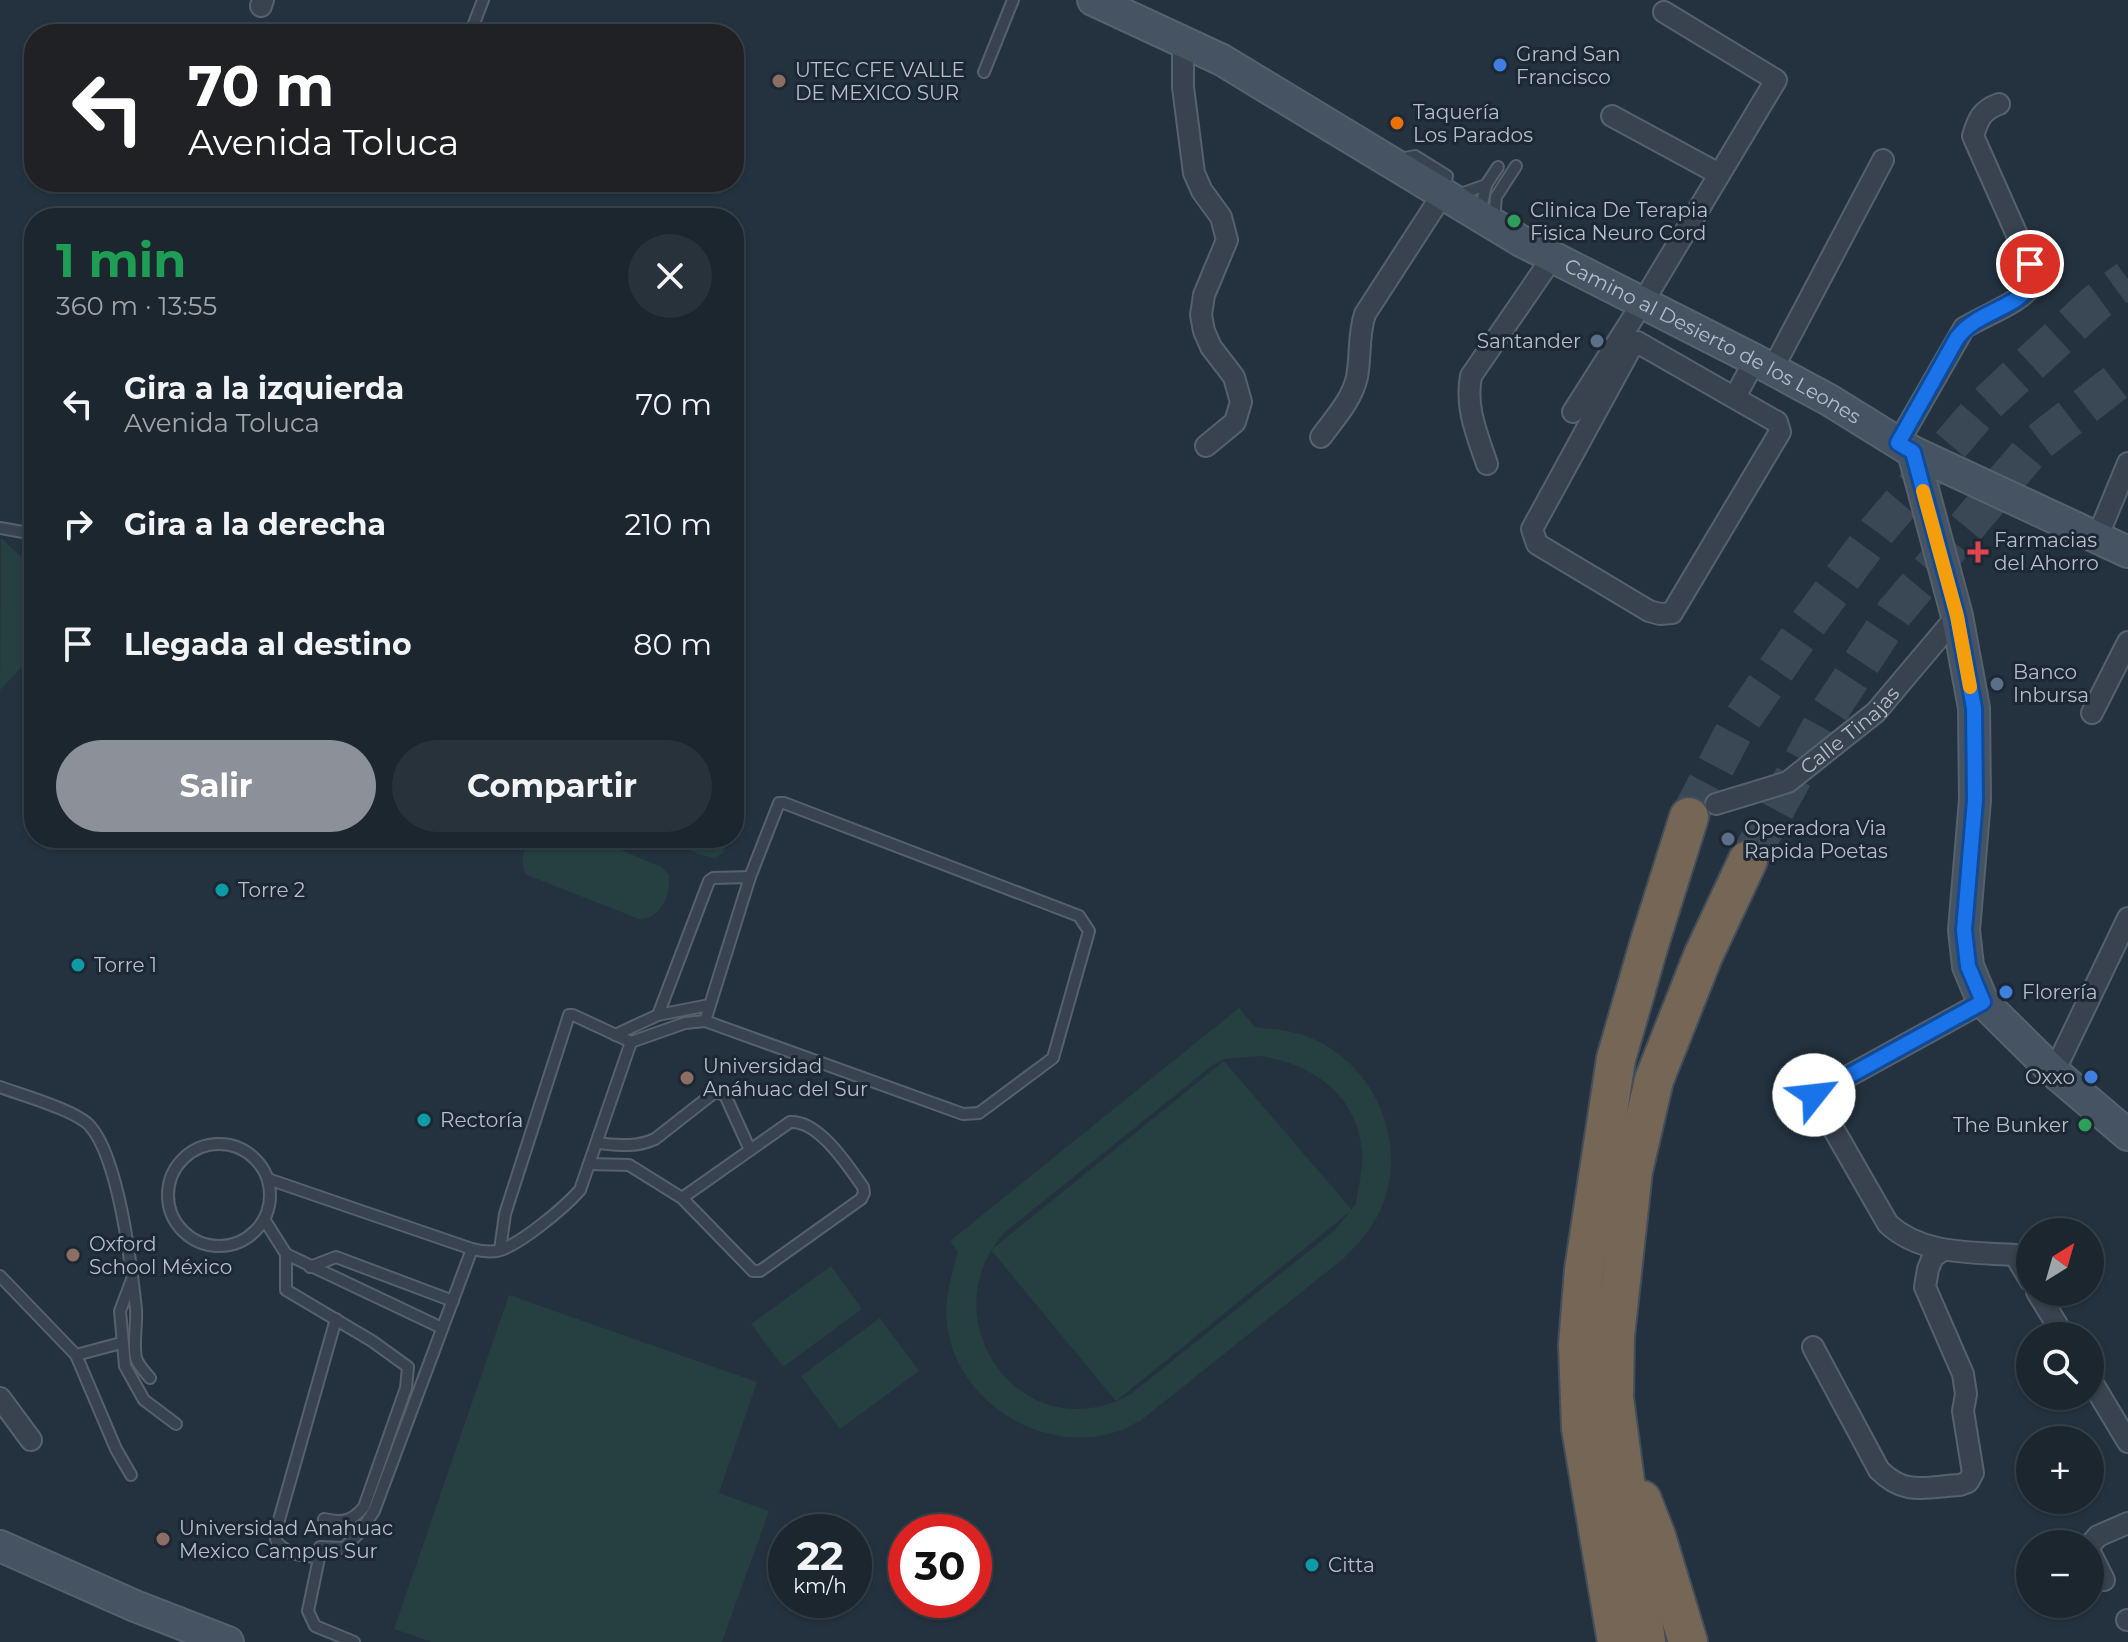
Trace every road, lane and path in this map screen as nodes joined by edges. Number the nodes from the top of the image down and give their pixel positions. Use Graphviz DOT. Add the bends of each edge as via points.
graph roads {
  1 [pos="483,0"];
  2 [pos="1013,0"];
  3 [pos="1093,0"];
  4 [pos="1664,12"];
  5 [pos="474,24"];
  6 [pos="1183,42"];
  7 [pos="984,72"];
  8 [pos="1999,104"];
  9 [pos="1612,116"];
  10 [pos="1883,160"];
  11 [pos="1516,166"];
  12 [pos="1498,167"];
  13 [pos="1719,174"];
  14 [pos="1486,185"];
  15 [pos="1448,195"];
  16 [pos="1487,221"];
  17 [pos="1552,258"];
  18 [pos="1643,302"];
  19 [pos="1763,365"];
  20 [pos="1735,397"];
  21 [pos="1573,412"];
  22 [pos="1321,437"];
  23 [pos="1206,446"];
  24 [pos="1905,447"];
  25 [pos="2128,463"];
  26 [pos="1487,464"];
  27 [pos="0,528"];
  28 [pos="24,532"];
  29 [pos="2097,538"];
  30 [pos="2128,552"];
  31 [pos="1957,616"];
  32 [pos="2128,642"];
  33 [pos="2092,713"];
  34 [pos="1702,811"];
  35 [pos="1748,860"];
  36 [pos="750,877"];
  37 [pos="2128,918"];
  38 [pos="1983,1002"];
  39 [pos="709,1005"];
  40 [pos="658,1015"];
  41 [pos="705,1021"];
  42 [pos="615,1035"];
  43 [pos="631,1042"];
  44 [pos="2054,1072"];
  45 [pos="0,1087"];
  46 [pos="2128,1135"];
  47 [pos="597,1143"];
  48 [pos="750,1150"];
  49 [pos="589,1164"];
  50 [pos="268,1179"];
  51 [pos="682,1198"];
  52 [pos="264,1219"];
  53 [pos="472,1249"];
  54 [pos="500,1250"];
  55 [pos="1943,1250"];
  56 [pos="286,1254"];
  57 [pos="2016,1257"];
  58 [pos="310,1267"];
  59 [pos="0,1276"];
  60 [pos="133,1276"];
  61 [pos="453,1301"];
  62 [pos="120,1311"];
  63 [pos="136,1315"];
  64 [pos="336,1319"];
  65 [pos="442,1328"];
  66 [pos="121,1343"];
  67 [pos="1813,1347"];
  68 [pos="76,1355"];
  69 [pos="150,1378"];
  70 [pos="0,1398"];
  71 [pos="2104,1402"];
  72 [pos="176,1424"];
  73 [pos="31,1440"];
  74 [pos="2128,1442"];
  75 [pos="1621,1463"];
  76 [pos="131,1475"];
  77 [pos="324,1519"];
  78 [pos="2128,1523"];
  79 [pos="2104,1533"];
  80 [pos="0,1546"];
  81 [pos="320,1553"];
  82 [pos="135,1606"];
  83 [pos="175,1642"];
  84 [pos="228,1642"];
  85 [pos="354,1642"];
  86 [pos="1617,1642"];
  87 [pos="1646,1642"];
  88 [pos="1688,1642"];
  1 -- 5 [label="lane"];
  2 -- 7 [label="lane"];
  3 -- 6 [label="main road, Camino al Desierto de los Leones"];
  4 -- 13 [label="street" via="1776,80"];
  6 -- 15 [label="main road, Camino al Desierto de los Leones"];
  6 -- 23 [label="street" via="1194,173 1221,217 1227,240 1201,315 1211,347 1234,377 1241,402 1235,422"];
  8 -- 24 [label="street" via="1985,109 1973,136 2030,264 2032,284 2024,296 1964,328"];
  9 -- 13 [label="street"];
  10 -- 19 [label="street"];
  11 -- 16 [label="lane"];
  12 -- 14 [label="lane"];
  13 -- 18 [label="street"];
  14 -- 15 [label="lane"];
  14 -- 16 [label="lane"];
  15 -- 16 [label="main road, Camino al Desierto de los Leones"];
  15 -- 22 [label="street" via="1365,314 1357,379"];
  16 -- 17 [label="main road, Camino al Desierto de los Leones"];
  17 -- 18 [label="main road, Camino al Desierto de los Leones"];
  17 -- 26 [label="street" via="1471,376 1470,414"];
  18 -- 19 [label="main road, Camino al Desierto de los Leones"];
  18 -- 21 [label="street"];
  19 -- 20 [label="street"];
  19 -- 24 [label="main road, Camino al Desierto de los Leones"];
  20 -- 20 [label="street" via="1644,344 1633,344 1532,529 1537,544 1649,611 1672,613 1780,432 1777,422"];
  24 -- 29 [label="main road, Camino al Desierto de los Leones"];
  24 -- 31 [label="main road"];
  25 -- 29 [label="street"];
  27 -- 28 [label="lane"];
  29 -- 30 [label="main road, Camino al Desierto de los Leones"];
  31 -- 34 [label="street, Calle Tinajas" via="1876,712 1788,782"];
  31 -- 38 [label="main road" via="1974,708 1975,800 1964,930 1968,966"];
  32 -- 33 [label="street"];
  34 -- 86 [label="highway" via="1650,941 1616,1059 1584,1270 1578,1345 1581,1428"];
  35 -- 75 [label="highway" via="1654,1080 1633,1171 1615,1336"];
  36 -- 39 [label="lane"];
  36 -- 40 [label="lane" via="709,881"];
  36 -- 41 [label="lane" via="779,803 784,803 1079,916 1089,931 1053,1058 979,1113 963,1114"];
  37 -- 44 [label="street"];
  38 -- 44 [label="main road"];
  38 -- 55 [label="street" via="1814,1095 1888,1224 1901,1236"];
  39 -- 40 [label="lane"];
  39 -- 41 [label="lane"];
  40 -- 42 [label="lane"];
  41 -- 43 [label="lane"];
  42 -- 43 [label="lane"];
  42 -- 54 [label="lane" via="573,1015 566,1018 505,1214"];
  43 -- 47 [label="lane"];
  44 -- 46 [label="main road"];
  45 -- 60 [label="lane" via="88,1124 102,1144 117,1187"];
  47 -- 48 [label="lane" via="631,1146 655,1139 720,1092"];
  47 -- 49 [label="lane"];
  48 -- 51 [label="lane"];
  48 -- 51 [label="lane" via="790,1122 804,1124 835,1148 864,1193 760,1271 746,1267"];
  49 -- 51 [label="lane" via="629,1165"];
  49 -- 54 [label="lane" via="580,1190 568,1204"];
  50 -- 52 [label="lane" via="270,1200"];
  50 -- 52 [label="lane" via="253,1156 227,1143 199,1146 177,1163 167,1189 172,1216 199,1242 236,1243"];
  50 -- 53 [label="lane"];
  52 -- 56 [label="lane"];
  53 -- 54 [label="lane"];
  53 -- 61 [label="lane"];
  55 -- 57 [label="street"];
  55 -- 67 [label="street" via="1933,1257 1925,1287 1963,1374 1973,1473 1968,1482 1903,1488 1889,1480"];
  56 -- 58 [label="lane"];
  56 -- 64 [label="lane" via="286,1290"];
  58 -- 61 [label="lane" via="336,1257"];
  58 -- 65 [label="lane"];
  59 -- 68 [label="lane"];
  60 -- 62 [label="lane"];
  60 -- 63 [label="lane"];
  61 -- 65 [label="lane"];
  62 -- 63 [label="lane"];
  62 -- 66 [label="lane"];
  63 -- 69 [label="lane" via="136,1358"];
  64 -- 77 [label="lane" via="408,1367 406,1388 364,1507 343,1523"];
  64 -- 81 [label="lane" via="275,1534 277,1543 290,1553"];
  65 -- 81 [label="lane" via="374,1511 344,1548"];
  66 -- 68 [label="lane"];
  66 -- 72 [label="lane" via="125,1366 144,1400"];
  68 -- 76 [label="lane"];
  70 -- 73 [label="street"];
  71 -- 74 [label="street"];
  75 -- 87 [label="highway"];
  75 -- 88 [label="highway" via="1637,1485"];
  78 -- 79 [label="street"];
  80 -- 82 [label="main road"];
  81 -- 85 [label="lane" via="308,1611 315,1626"];
  82 -- 83 [label="main road"];
  82 -- 84 [label="main road"];
}
